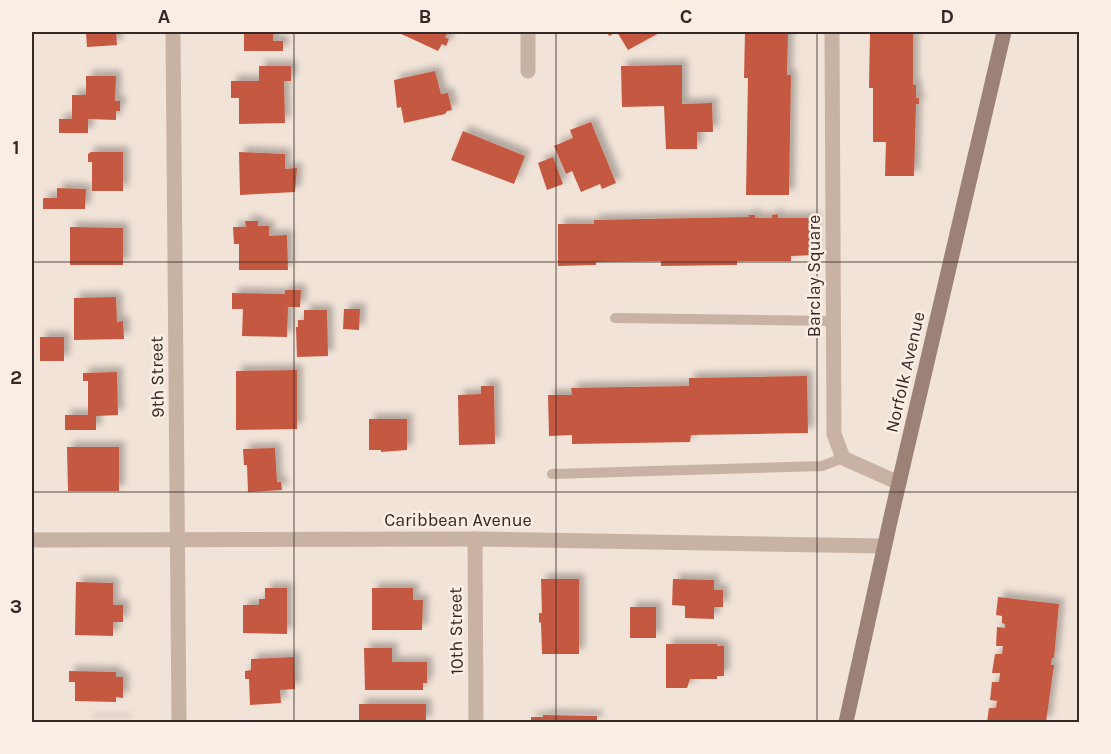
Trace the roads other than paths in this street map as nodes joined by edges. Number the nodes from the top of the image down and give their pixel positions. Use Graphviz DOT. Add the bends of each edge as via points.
graph roads {
  1 [pos="173,32"];
  2 [pos="528,32"];
  3 [pos="832,32"];
  4 [pos="1004,32"];
  5 [pos="528,71"];
  6 [pos="615,318"];
  7 [pos="834,321"];
  8 [pos="843,458"];
  9 [pos="552,474"];
  10 [pos="899,483"];
  11 [pos="178,539"];
  12 [pos="475,539"];
  13 [pos="32,540"];
  14 [pos="884,546"];
  15 [pos="179,723"];
  16 [pos="476,723"];
  17 [pos="846,723"];
  1 -- 11 [label="street, 9th Street"];
  2 -- 5 [label="street"];
  3 -- 7 [label="street, Barclay Square"];
  4 -- 10 [label="main road, Norfolk Avenue"];
  6 -- 7 [label="lane"];
  7 -- 8 [label="street, Barclay Square" via="834,434"];
  8 -- 9 [label="lane" via="822,466"];
  8 -- 10 [label="street"];
  10 -- 14 [label="main road, Norfolk Avenue"];
  11 -- 12 [label="street, Caribbean Avenue"];
  11 -- 13 [label="street, Caribbean Avenue"];
  11 -- 15 [label="street, 9th Street"];
  12 -- 14 [label="street, Caribbean Avenue"];
  12 -- 16 [label="street, 10th Street"];
  14 -- 17 [label="main road, Norfolk Avenue"];
}
